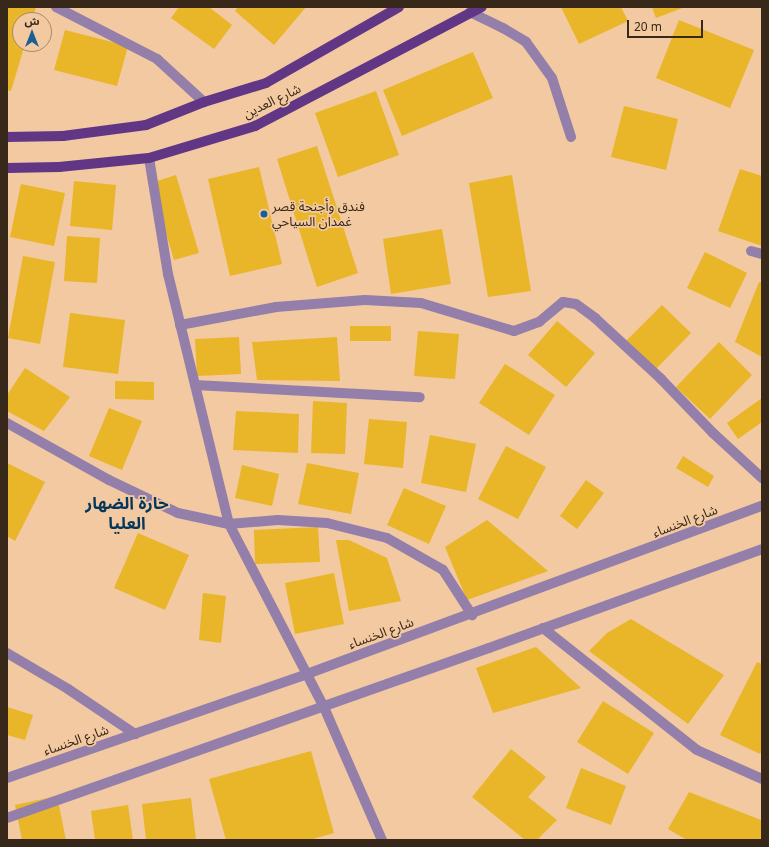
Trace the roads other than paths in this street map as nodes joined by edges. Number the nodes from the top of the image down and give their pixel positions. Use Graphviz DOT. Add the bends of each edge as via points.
graph roads {
  1 [pos="56,7"];
  2 [pos="399,7"];
  3 [pos="482,7"];
  4 [pos="470,12"];
  5 [pos="204,102"];
  6 [pos="7,137"];
  7 [pos="572,137"];
  8 [pos="149,158"];
  9 [pos="7,168"];
  10 [pos="751,251"];
  11 [pos="762,254"];
  12 [pos="180,325"];
  13 [pos="195,385"];
  14 [pos="420,397"];
  15 [pos="7,423"];
  16 [pos="762,478"];
  17 [pos="762,506"];
  18 [pos="229,524"];
  19 [pos="762,549"];
  20 [pos="472,614"];
  21 [pos="543,628"];
  22 [pos="7,653"];
  23 [pos="307,674"];
  24 [pos="323,705"];
  25 [pos="135,734"];
  26 [pos="7,778"];
  27 [pos="762,779"];
  28 [pos="7,818"];
  29 [pos="382,840"];
  1 -- 5 [label="street" via="157,59"];
  2 -- 5 [label="main road, شارع العدين" via="266,82"];
  3 -- 4 [label="main road, شارع العدين"];
  4 -- 7 [label="street" via="526,42 552,78"];
  4 -- 8 [label="main road, شارع العدين" via="255,126"];
  5 -- 6 [label="main road, شارع العدين" via="146,125 63,136"];
  8 -- 9 [label="main road, شارع العدين" via="59,167"];
  8 -- 12 [label="street" via="168,274"];
  10 -- 11 [label="street"];
  12 -- 13 [label="street"];
  12 -- 16 [label="street" via="276,307 365,300 421,303 514,331 539,322 563,302 576,304 595,318 661,379 713,433"];
  13 -- 14 [label="street"];
  13 -- 18 [label="street"];
  15 -- 18 [label="street" via="109,480 178,513"];
  17 -- 20 [label="street, شارع الخنساء"];
  18 -- 20 [label="street" via="278,520 327,523 387,538 442,570"];
  18 -- 23 [label="street"];
  19 -- 21 [label="street"];
  20 -- 23 [label="street, شارع الخنساء"];
  21 -- 24 [label="street"];
  21 -- 27 [label="street" via="697,750"];
  22 -- 25 [label="street" via="68,689"];
  23 -- 24 [label="street"];
  23 -- 25 [label="street, شارع الخنساء"];
  24 -- 28 [label="street"];
  24 -- 29 [label="street"];
  25 -- 26 [label="street, شارع الخنساء"];
}
